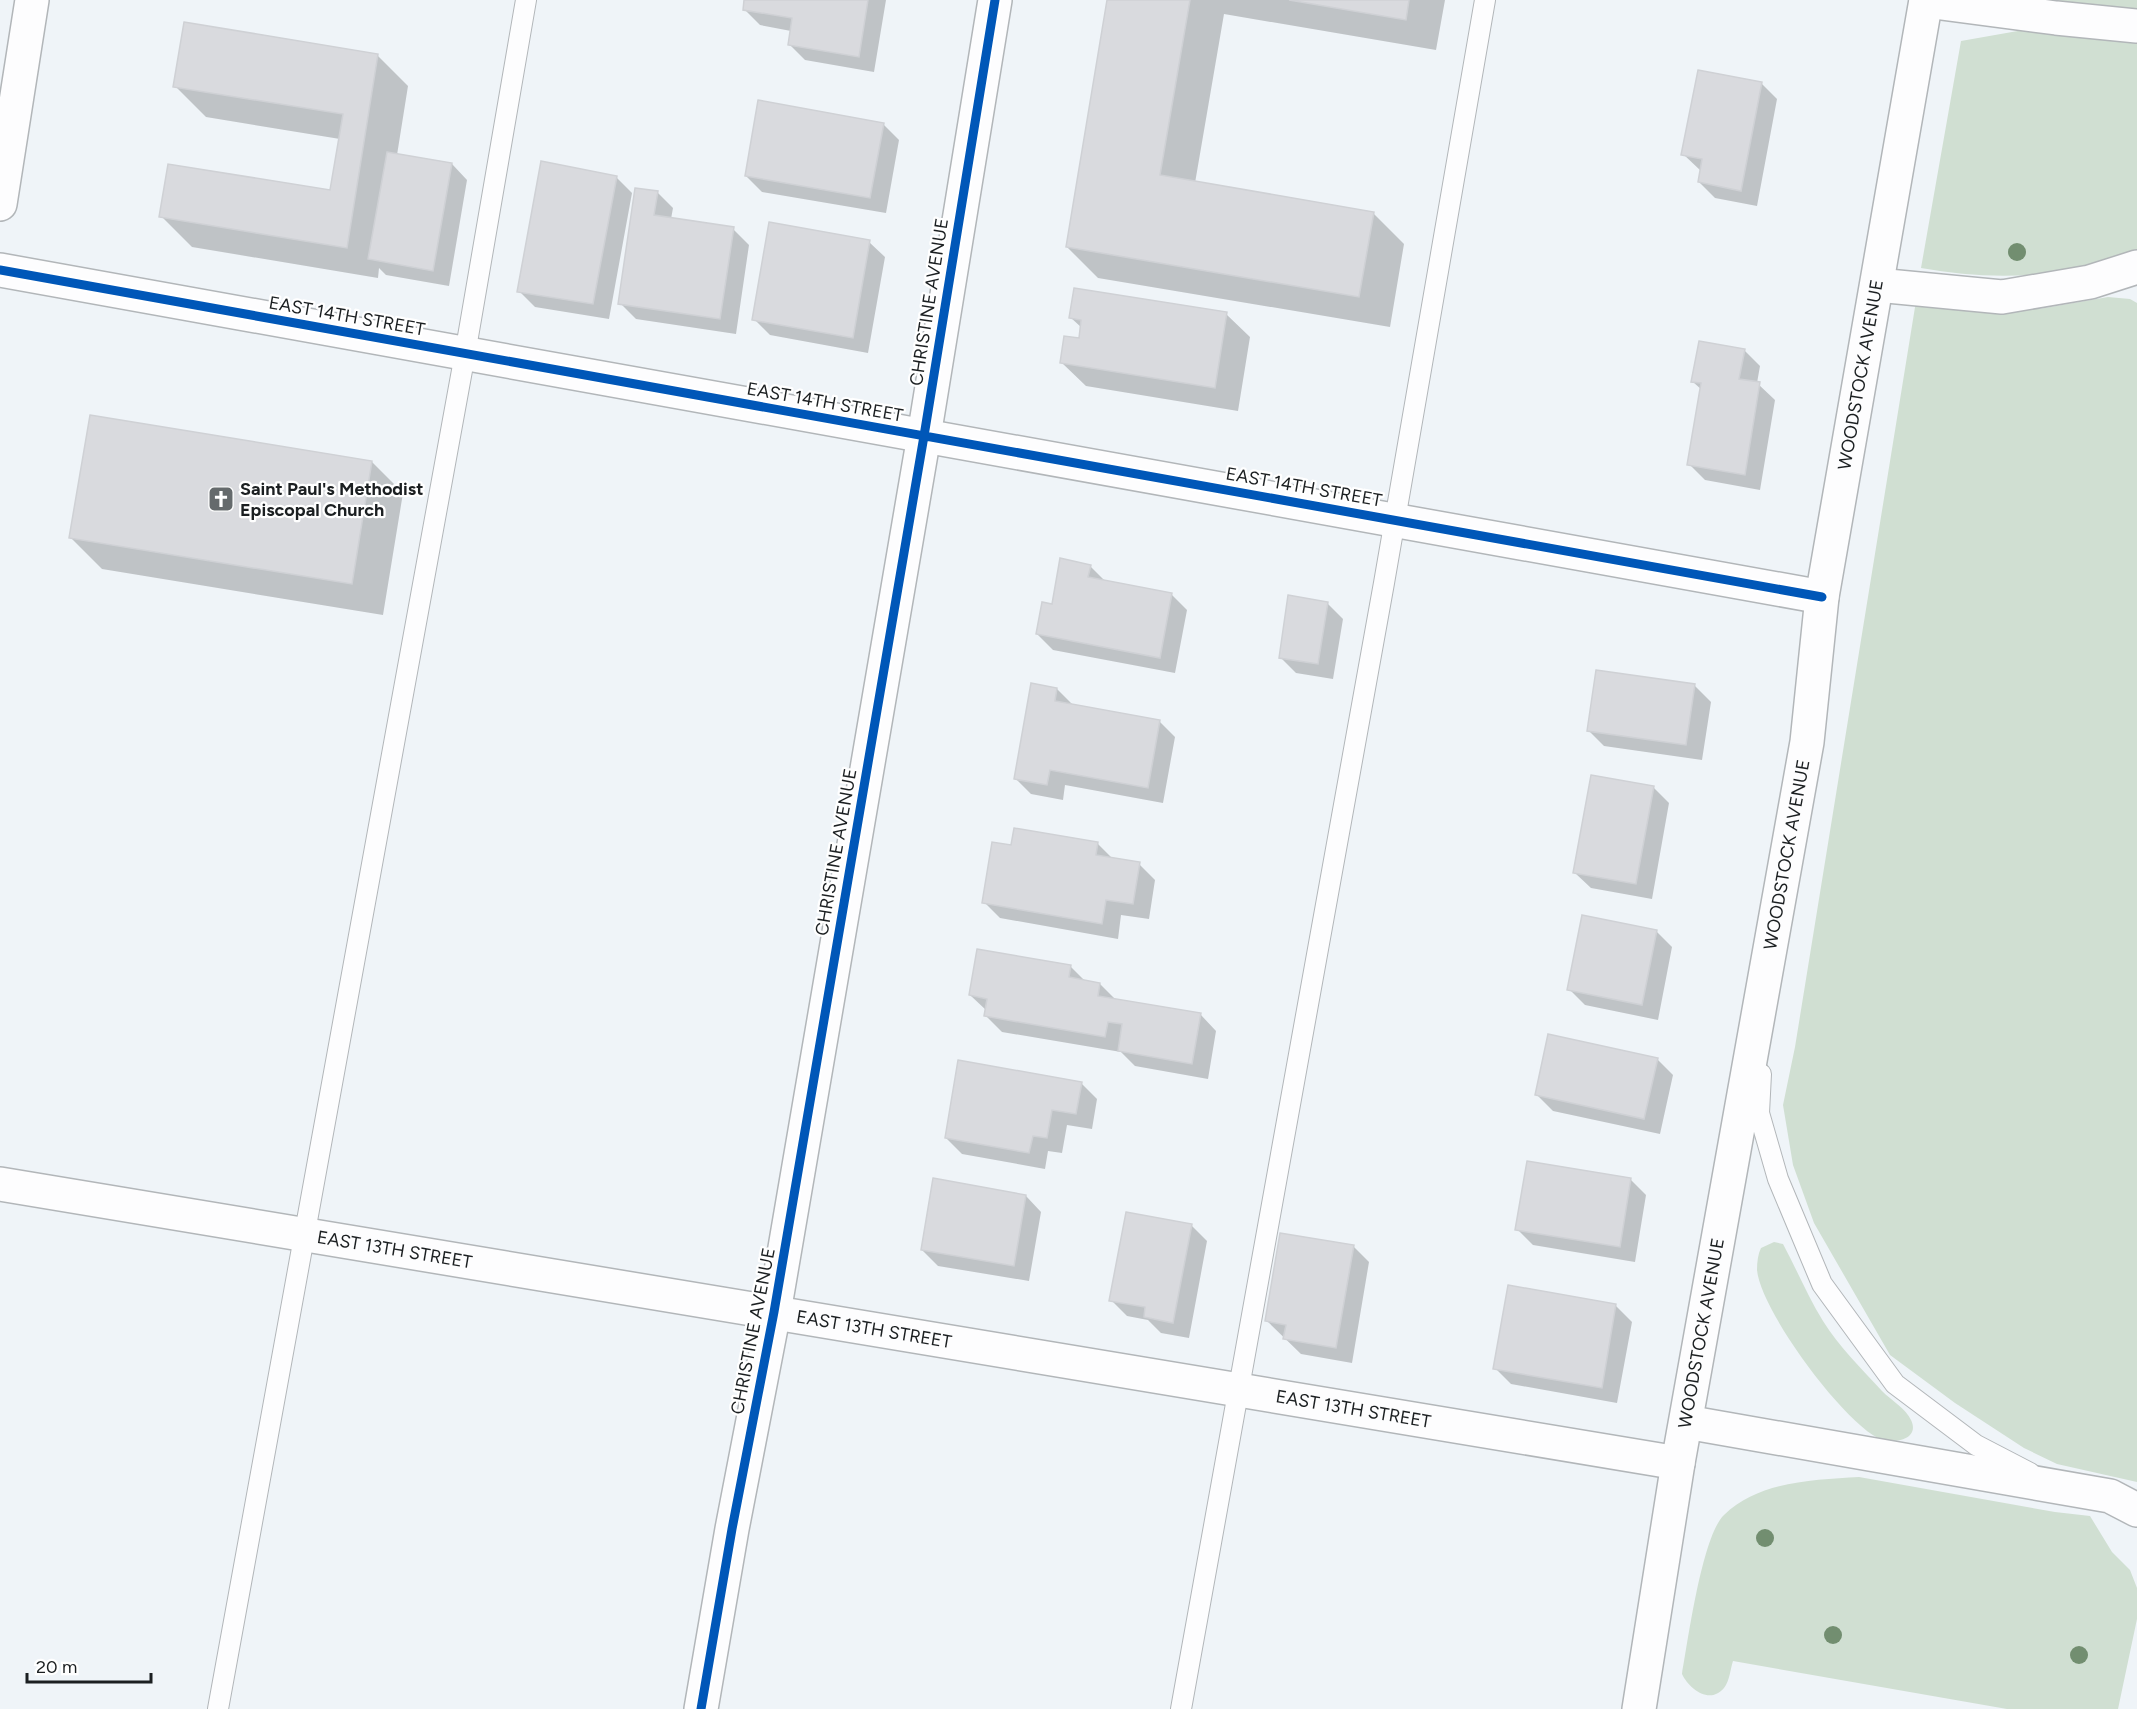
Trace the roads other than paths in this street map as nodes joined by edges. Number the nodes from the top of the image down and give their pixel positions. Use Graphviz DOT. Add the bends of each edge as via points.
graph roads {
  1 [pos="32,0"];
  2 [pos="526,0"];
  3 [pos="995,0"];
  4 [pos="1485,0"];
  5 [pos="1926,0"];
  6 [pos="2137,26"];
  7 [pos="0,204"];
  8 [pos="0,270"];
  9 [pos="2130,276"];
  10 [pos="1877,285"];
  11 [pos="465,354"];
  12 [pos="924,436"];
  13 [pos="1395,520"];
  14 [pos="1822,597"];
  15 [pos="1764,983"];
  16 [pos="0,1184"];
  17 [pos="303,1233"];
  18 [pos="774,1312"];
  19 [pos="1238,1390"];
  20 [pos="1686,1422"];
  21 [pos="1678,1463"];
  22 [pos="2054,1486"];
  23 [pos="2137,1510"];
  24 [pos="218,1709"];
  25 [pos="701,1709"];
  26 [pos="1181,1709"];
  27 [pos="1639,1709"];
  1 -- 7 [label="street"];
  2 -- 11 [label="lane"];
  3 -- 12 [label="street, CHRISTINE AVENUE"];
  4 -- 13 [label="lane"];
  5 -- 6 [label="street"];
  5 -- 10 [label="street, WOODSTOCK AVENUE"];
  8 -- 11 [label="street, EAST 14TH STREET"];
  9 -- 10 [label="street" via="2002,297"];
  10 -- 14 [label="street, WOODSTOCK AVENUE"];
  11 -- 12 [label="street, EAST 14TH STREET"];
  11 -- 17 [label="lane"];
  12 -- 13 [label="street, EAST 14TH STREET"];
  12 -- 18 [label="street, CHRISTINE AVENUE"];
  13 -- 14 [label="street, EAST 14TH STREET"];
  13 -- 19 [label="lane"];
  14 -- 15 [label="street, WOODSTOCK AVENUE" via="1807,742"];
  15 -- 20 [label="street, WOODSTOCK AVENUE"];
  15 -- 22 [label="lane" via="1759,1113 1778,1179 1822,1284 1895,1384 1976,1444"];
  16 -- 17 [label="street, EAST 13TH STREET"];
  17 -- 18 [label="street, EAST 13TH STREET"];
  17 -- 24 [label="lane"];
  18 -- 19 [label="street, EAST 13TH STREET"];
  18 -- 25 [label="street, CHRISTINE AVENUE"];
  19 -- 21 [label="street, EAST 13TH STREET"];
  19 -- 26 [label="lane"];
  20 -- 21 [label="street, WOODSTOCK AVENUE"];
  20 -- 22 [label="street"];
  21 -- 27 [label="street, WOODSTOCK AVENUE"];
  22 -- 23 [label="street" via="2110,1496"];
}
